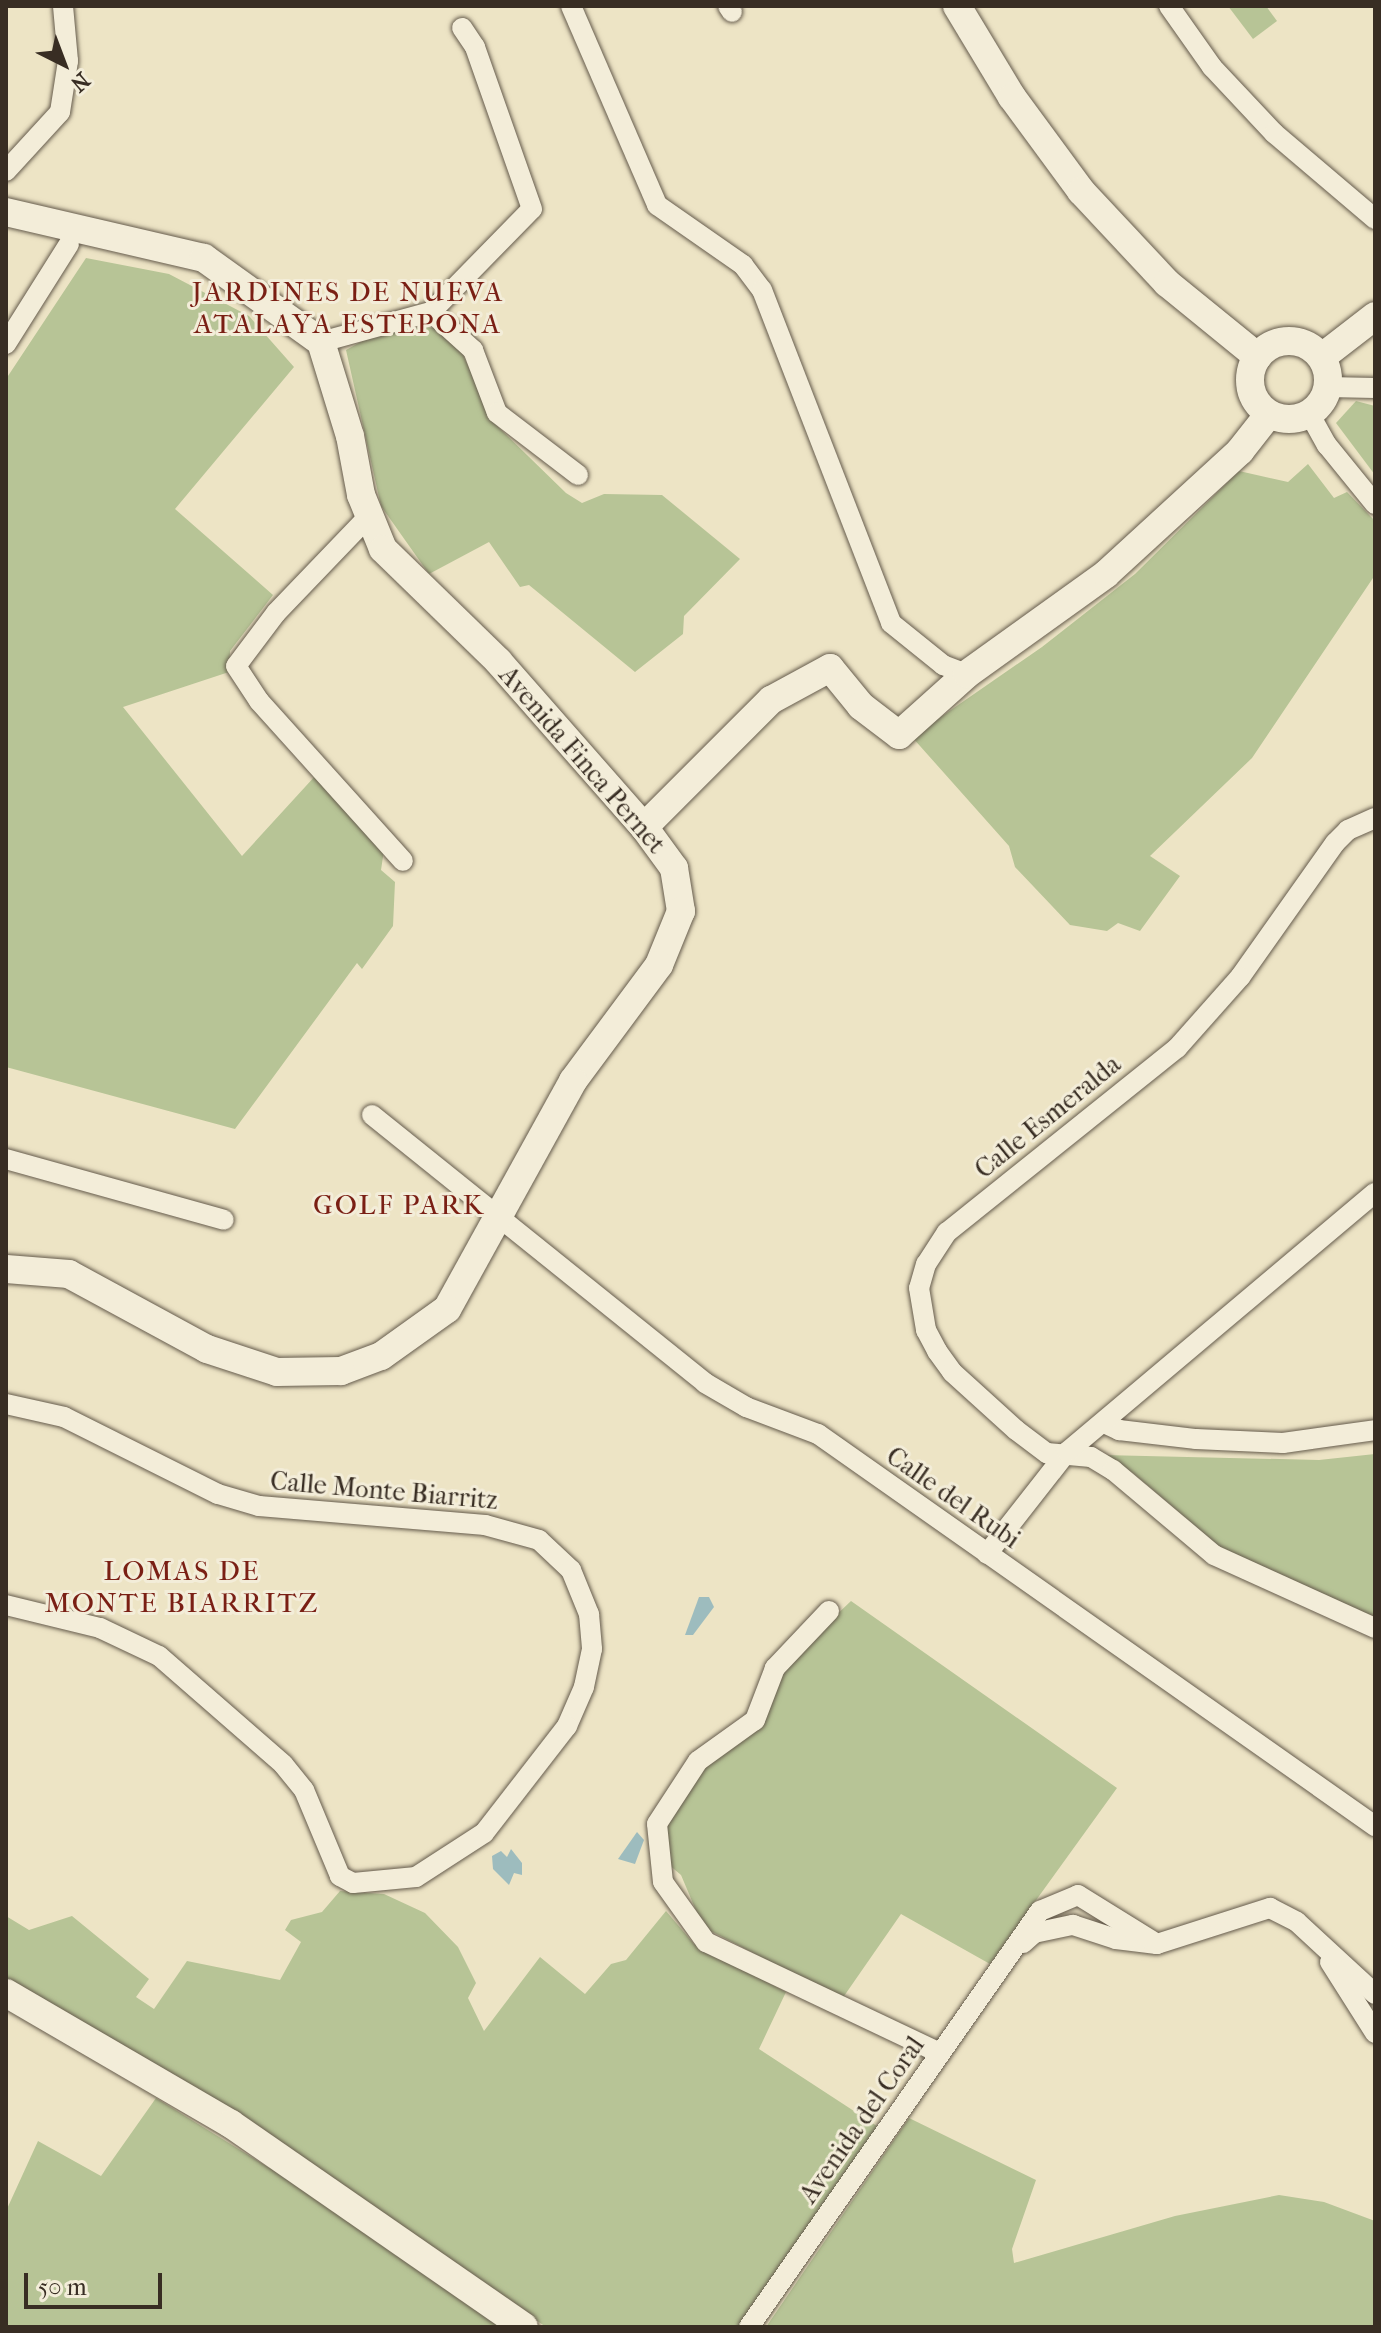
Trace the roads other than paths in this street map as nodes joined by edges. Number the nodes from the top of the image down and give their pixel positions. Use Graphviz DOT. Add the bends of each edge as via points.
graph roads {
  1 [pos="63,6"];
  2 [pos="571,6"];
  3 [pos="957,6"];
  4 [pos="1169,6"];
  5 [pos="462,28"];
  6 [pos="6,171"];
  7 [pos="6,212"];
  8 [pos="1375,219"];
  9 [pos="6,231"];
  10 [pos="69,244"];
  11 [pos="431,312"];
  12 [pos="1375,316"];
  13 [pos="321,342"];
  14 [pos="6,344"];
  15 [pos="1258,357"];
  16 [pos="1322,357"];
  17 [pos="1327,387"];
  18 [pos="1375,388"];
  19 [pos="1309,413"];
  20 [pos="1269,414"];
  21 [pos="578,475"];
  22 [pos="1375,504"];
  23 [pos="368,517"];
  24 [pos="967,674"];
  25 [pos="1375,818"];
  26 [pos="644,827"];
  27 [pos="403,861"];
  28 [pos="372,1115"];
  29 [pos="6,1159"];
  30 [pos="1375,1193"];
  31 [pos="500,1218"];
  32 [pos="224,1220"];
  33 [pos="6,1269"];
  34 [pos="6,1404"];
  35 [pos="1104,1423"];
  36 [pos="1375,1430"];
  37 [pos="1067,1452"];
  38 [pos="987,1554"];
  39 [pos="6,1605"];
  40 [pos="829,1611"];
  41 [pos="1375,1628"];
  42 [pos="1375,1826"];
  43 [pos="1157,1944"];
  44 [pos="1320,1944"];
  45 [pos="1020,1945"];
  46 [pos="1373,1989"];
  47 [pos="6,1993"];
  48 [pos="1357,2009"];
  49 [pos="1375,2033"];
  50 [pos="940,2053"];
  51 [pos="524,2327"];
  52 [pos="749,2327"];
  1 -- 6 [label="street" via="68,61 60,112"];
  2 -- 24 [label="street" via="657,205 743,265 762,290 891,623 943,665"];
  3 -- 15 [label="street" via="1012,97 1081,191 1167,283"];
  4 -- 8 [label="street" via="1212,67 1274,133"];
  5 -- 11 [label="street" via="475,47 532,209"];
  7 -- 13 [label="street" via="204,258"];
  9 -- 10 [label="street"];
  10 -- 13 [label="street" via="187,271"];
  10 -- 14 [label="street"];
  11 -- 13 [label="street"];
  11 -- 21 [label="street" via="473,350 497,413"];
  12 -- 16 [label="street"];
  13 -- 23 [label="street, Avenida Finca Pernet"];
  15 -- 16 [label="street" via="1284,341 1308,345"];
  15 -- 20 [label="street" via="1249,384"];
  16 -- 17 [label="street"];
  17 -- 18 [label="street"];
  17 -- 19 [label="street"];
  19 -- 20 [label="street" via="1293,419"];
  19 -- 22 [label="street" via="1327,445"];
  20 -- 24 [label="street" via="1240,451 1106,574"];
  23 -- 26 [label="street, Avenida Finca Pernet" via="383,549 498,661"];
  23 -- 27 [label="street" via="276,613 236,666 259,701"];
  24 -- 26 [label="street" via="899,735 861,706 830,668 771,700"];
  25 -- 37 [label="street, Calle Esmeralda" via="1348,830 1335,843 1240,977 1177,1048 947,1232 926,1264 919,1288 926,1330 952,1372 1047,1453"];
  26 -- 31 [label="street, Avenida Finca Pernet" via="674,868 681,911 659,965 573,1081"];
  28 -- 31 [label="street, Calle del Rubi"];
  29 -- 32 [label="street"];
  30 -- 35 [label="street"];
  31 -- 33 [label="street, Avenida Finca Pernet" via="447,1309 381,1356 341,1371 277,1372 207,1349 69,1274"];
  31 -- 38 [label="street, Calle del Rubi" via="705,1383 746,1407 818,1434"];
  34 -- 39 [label="street, Calle Monte Biarritz" via="64,1417 218,1494 259,1506 485,1525 539,1540 571,1570 589,1614 592,1649 584,1687 567,1726 484,1833 416,1877 353,1883 340,1876 304,1790 283,1764 159,1656 100,1628"];
  35 -- 36 [label="street" via="1119,1430 1196,1439 1283,1443"];
  35 -- 37 [label="street"];
  37 -- 38 [label="street"];
  37 -- 41 [label="street, Calle Esmeralda" via="1091,1457 1113,1470 1214,1555"];
  38 -- 42 [label="street, Calle del Rubi"];
  40 -- 50 [label="street" via="775,1668 755,1720 698,1761 657,1824 663,1882 706,1942"];
  43 -- 44 [label="street" via="1270,1908 1286,1913"];
  43 -- 45 [label="street" via="1116,1939 1073,1925 1034,1933"];
  43 -- 45 [label="street, Avenida del Coral" via="1078,1895 1040,1911"];
  44 -- 46 [label="street"];
  44 -- 48 [label="street"];
  45 -- 50 [label="street, Avenida del Coral"];
  46 -- 48 [label="street"];
  47 -- 51 [label="street" via="231,2124"];
  48 -- 49 [label="street"];
  50 -- 52 [label="street, Avenida del Coral"];
}
